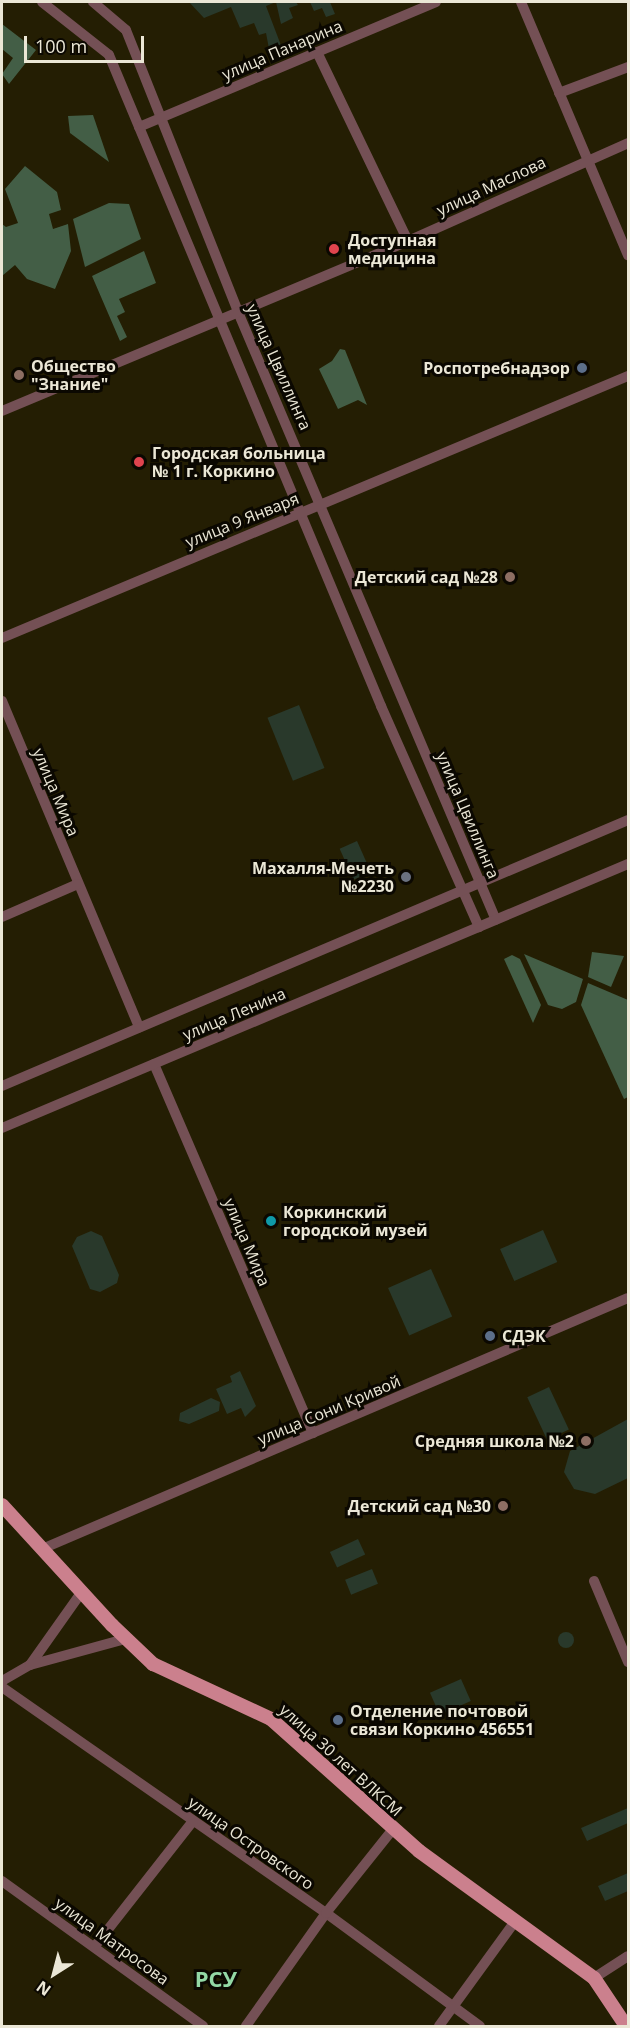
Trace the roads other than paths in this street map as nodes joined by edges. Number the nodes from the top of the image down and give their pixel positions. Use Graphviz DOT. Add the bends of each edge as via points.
graph roads {
  1 [pos="42,2"];
  2 [pos="93,2"];
  3 [pos="436,2"];
  4 [pos="520,2"];
  5 [pos="317,52"];
  6 [pos="628,67"];
  7 [pos="559,93"];
  8 [pos="160,118"];
  9 [pos="139,127"];
  10 [pos="628,143"];
  11 [pos="588,161"];
  12 [pos="408,241"];
  13 [pos="628,255"];
  14 [pos="238,312"];
  15 [pos="219,320"];
  16 [pos="628,376"];
  17 [pos="2,411"];
  18 [pos="322,505"];
  19 [pos="300,511"];
  20 [pos="2,638"];
  21 [pos="2,701"];
  22 [pos="628,820"];
  23 [pos="628,864"];
  24 [pos="480,883"];
  25 [pos="78,884"];
  26 [pos="462,890"];
  27 [pos="2,917"];
  28 [pos="496,920"];
  29 [pos="479,927"];
  30 [pos="139,1027"];
  31 [pos="154,1064"];
  32 [pos="2,1086"];
  33 [pos="2,1128"];
  34 [pos="628,1298"];
  35 [pos="313,1433"];
  36 [pos="2,1505"];
  37 [pos="42,1549"];
  38 [pos="594,1581"];
  39 [pos="81,1593"];
  40 [pos="125,1639"];
  41 [pos="628,1662"];
  42 [pos="30,1665"];
  43 [pos="2,1681"];
  44 [pos="2,1687"];
  45 [pos="193,1821"];
  46 [pos="393,1829"];
  47 [pos="2,1881"];
  48 [pos="326,1913"];
  49 [pos="516,1920"];
  50 [pos="95,1946"];
  51 [pos="628,1956"];
  52 [pos="594,1978"];
  53 [pos="454,2006"];
  54 [pos="203,2026"];
  55 [pos="246,2026"];
  56 [pos="439,2026"];
  57 [pos="480,2026"];
  58 [pos="626,2026"];
  1 -- 9 [label="street" via="109,55"];
  2 -- 8 [label="street, улица Цвиллинга" via="126,30"];
  3 -- 5 [label="street, улица Панарина"];
  4 -- 7 [label="street"];
  5 -- 8 [label="street, улица Панарина"];
  5 -- 12 [label="street"];
  6 -- 7 [label="street"];
  7 -- 11 [label="street"];
  8 -- 9 [label="street, улица Панарина"];
  8 -- 14 [label="street, улица Цвиллинга"];
  9 -- 15 [label="street"];
  10 -- 11 [label="street, улица Маслова"];
  11 -- 12 [label="street, улица Маслова"];
  11 -- 13 [label="street"];
  12 -- 14 [label="street, улица Маслова"];
  14 -- 15 [label="street, улица Маслова"];
  14 -- 18 [label="street, улица Цвиллинга"];
  15 -- 17 [label="street, улица Маслова"];
  15 -- 19 [label="street"];
  16 -- 18 [label="street, улица 9 Января"];
  18 -- 19 [label="street, улица 9 Января"];
  18 -- 24 [label="street, улица Цвиллинга"];
  19 -- 20 [label="street, улица 9 Января"];
  19 -- 26 [label="street"];
  21 -- 25 [label="street, улица Мира"];
  22 -- 24 [label="street, улица Ленина"];
  23 -- 28 [label="street, улица Ленина"];
  24 -- 26 [label="street, улица Ленина"];
  24 -- 28 [label="street, улица Цвиллинга"];
  25 -- 27 [label="street"];
  25 -- 30 [label="street, улица Мира"];
  26 -- 29 [label="street"];
  26 -- 30 [label="street, улица Ленина"];
  28 -- 29 [label="street, улица Ленина"];
  29 -- 31 [label="street, улица Ленина"];
  30 -- 32 [label="street, улица Ленина"];
  31 -- 33 [label="street, улица Ленина"];
  31 -- 35 [label="street, улица Мира"];
  34 -- 35 [label="street, улица Сони Кривой"];
  35 -- 37 [label="street, улица Сони Кривой"];
  36 -- 37 [label="main road, улица 30 лет ВЛКСМ"];
  37 -- 39 [label="main road, улица 30 лет ВЛКСМ"];
  38 -- 41 [label="street"];
  39 -- 40 [label="main road, улица 30 лет ВЛКСМ"];
  39 -- 42 [label="street"];
  40 -- 42 [label="street"];
  40 -- 46 [label="main road, улица 30 лет ВЛКСМ" via="153,1664 271,1719"];
  42 -- 43 [label="street"];
  44 -- 45 [label="street, улица Островского"];
  45 -- 48 [label="street, улица Островского"];
  45 -- 50 [label="street"];
  46 -- 48 [label="street"];
  46 -- 49 [label="main road, улица 30 лет ВЛКСМ" via="449,1875"];
  47 -- 50 [label="street, улица Матросова"];
  48 -- 53 [label="street, улица Островского"];
  48 -- 55 [label="street"];
  49 -- 52 [label="main road, улица 30 лет ВЛКСМ"];
  49 -- 53 [label="street"];
  50 -- 54 [label="street, улица Матросова"];
  51 -- 52 [label="street"];
  52 -- 58 [label="main road, улица 30 лет ВЛКСМ"];
  53 -- 56 [label="street"];
  53 -- 57 [label="street, улица Островского"];
}
